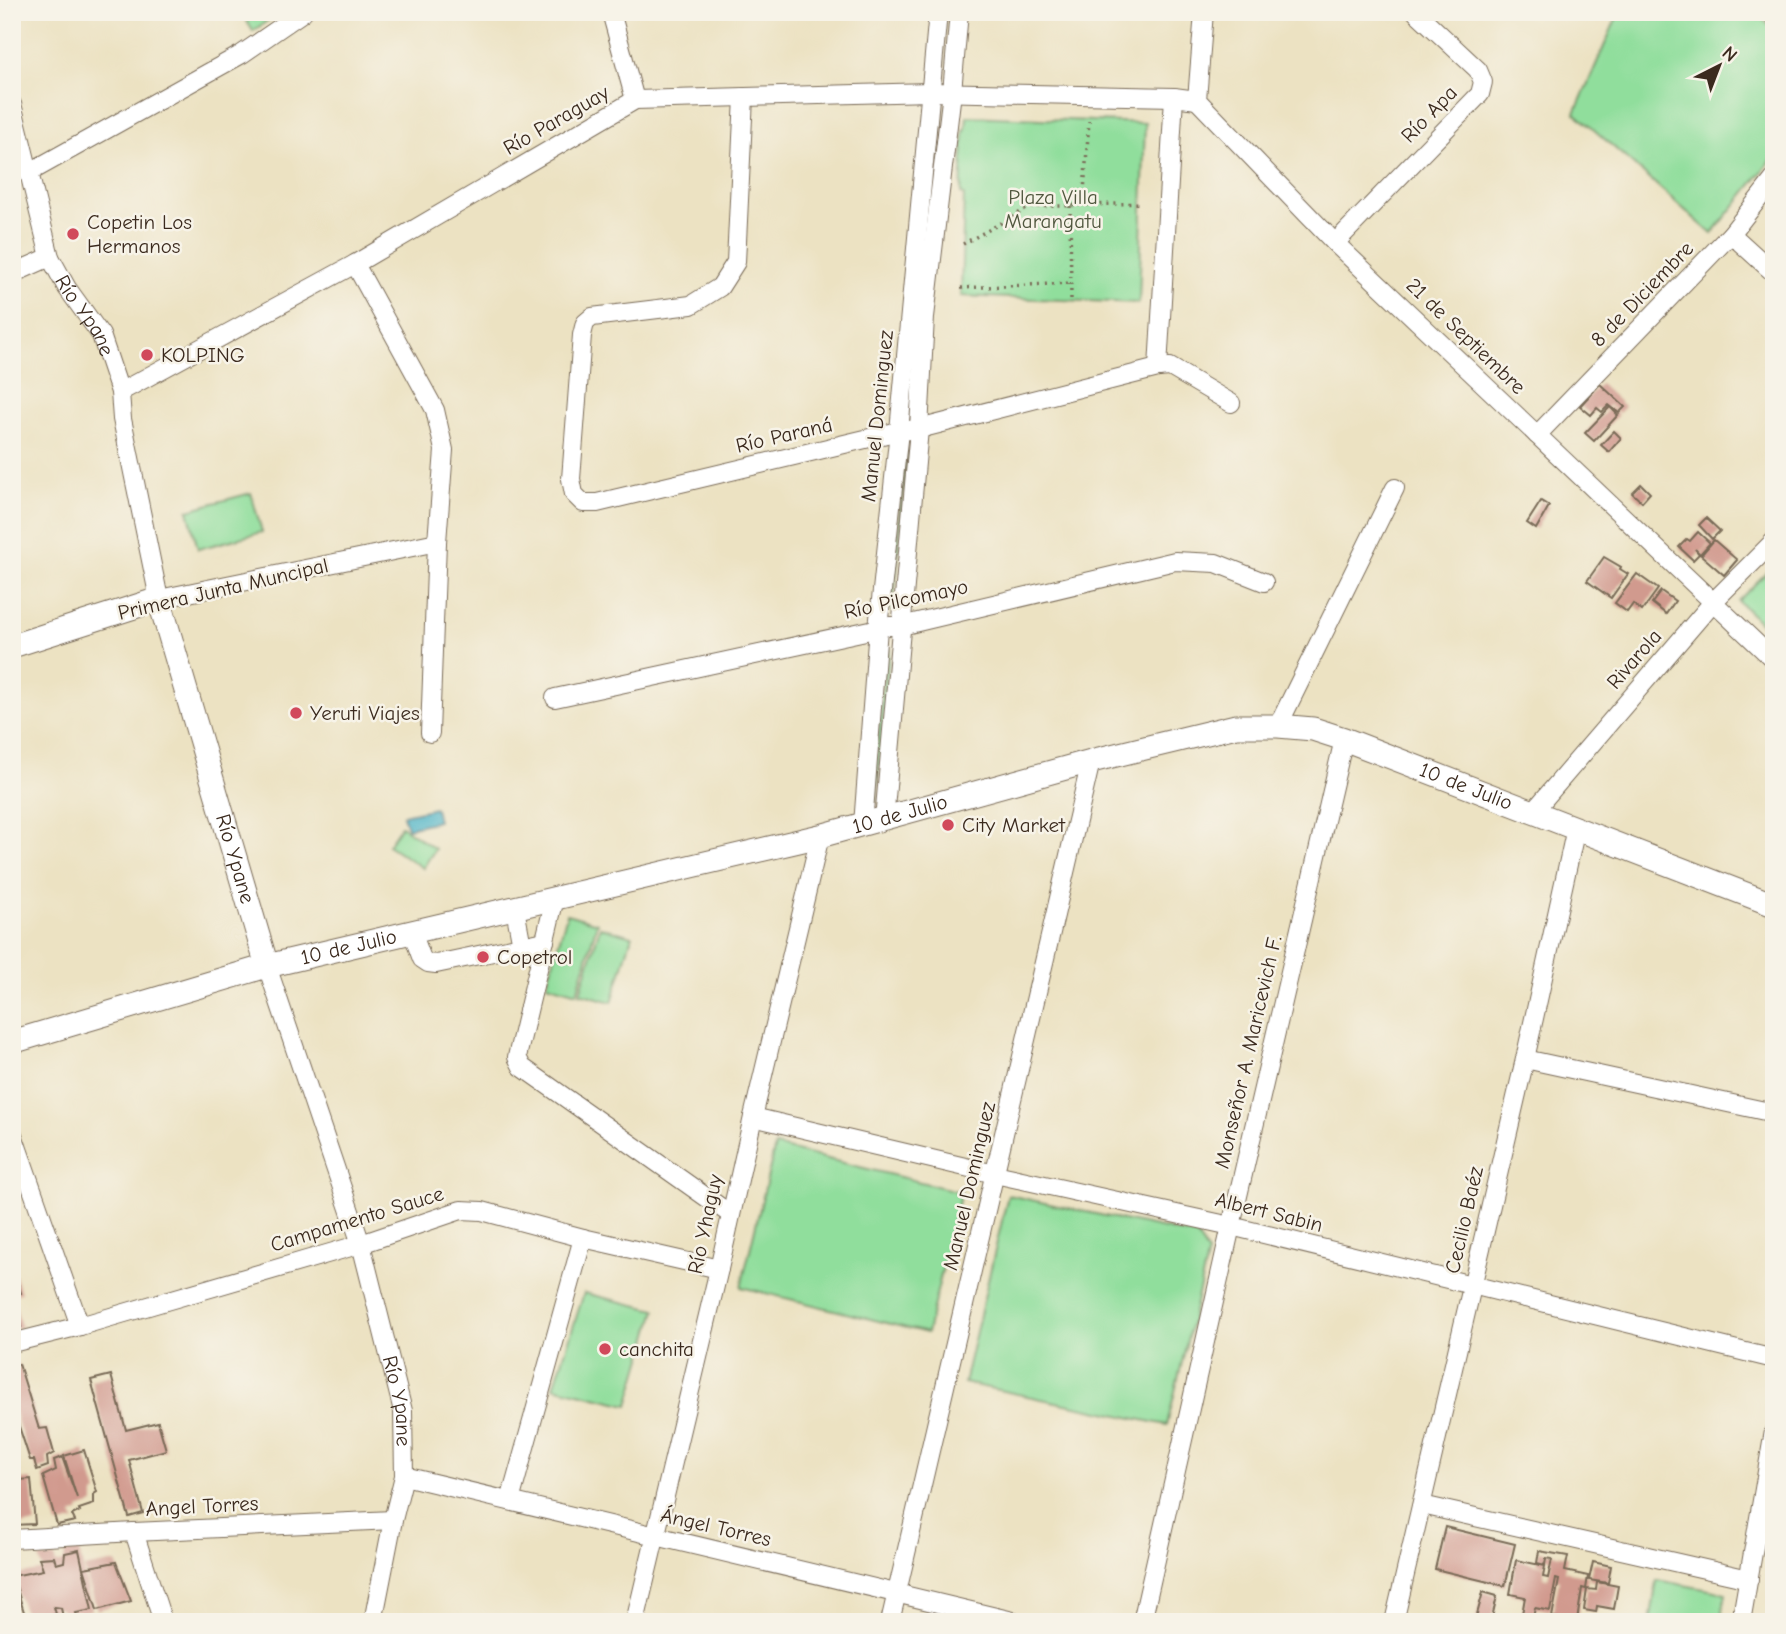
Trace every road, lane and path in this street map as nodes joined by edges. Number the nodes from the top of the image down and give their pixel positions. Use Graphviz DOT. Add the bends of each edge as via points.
graph roads {
  1 [pos="303,12"];
  2 [pos="611,12"];
  3 [pos="938,12"];
  4 [pos="959,12"];
  5 [pos="1204,12"];
  6 [pos="1416,12"];
  7 [pos="930,92"];
  8 [pos="952,92"];
  9 [pos="744,97"];
  10 [pos="1174,97"];
  11 [pos="635,100"];
  12 [pos="1197,100"];
  13 [pos="12,104"];
  14 [pos="1089,121"];
  15 [pos="30,172"];
  16 [pos="1774,179"];
  17 [pos="1142,203"];
  18 [pos="1070,206"];
  19 [pos="1083,206"];
  20 [pos="1731,233"];
  21 [pos="1335,243"];
  22 [pos="963,244"];
  23 [pos="50,257"];
  24 [pos="355,264"];
  25 [pos="1774,273"];
  26 [pos="12,274"];
  27 [pos="1072,283"];
  28 [pos="961,288"];
  29 [pos="1071,300"];
  30 [pos="1158,368"];
  31 [pos="120,392"];
  32 [pos="1231,403"];
  33 [pos="919,429"];
  34 [pos="900,432"];
  35 [pos="1537,435"];
  36 [pos="1395,488"];
  37 [pos="1774,541"];
  38 [pos="437,542"];
  39 [pos="1264,582"];
  40 [pos="159,599"];
  41 [pos="1713,602"];
  42 [pos="901,626"];
  43 [pos="878,628"];
  44 [pos="12,646"];
  45 [pos="1774,660"];
  46 [pos="555,698"];
  47 [pos="1278,726"];
  48 [pos="430,733"];
  49 [pos="1344,739"];
  50 [pos="1091,761"];
  51 [pos="1533,812"];
  52 [pos="873,822"];
  53 [pos="1576,828"];
  54 [pos="820,836"];
  55 [pos="555,898"];
  56 [pos="1774,905"];
  57 [pos="515,909"];
  58 [pos="412,932"];
  59 [pos="545,941"];
  60 [pos="522,946"];
  61 [pos="267,966"];
  62 [pos="12,1042"];
  63 [pos="1525,1059"];
  64 [pos="1774,1113"];
  65 [pos="752,1117"];
  66 [pos="12,1132"];
  67 [pos="995,1174"];
  68 [pos="730,1214"];
  69 [pos="1231,1226"];
  70 [pos="583,1238"];
  71 [pos="361,1244"];
  72 [pos="719,1269"];
  73 [pos="1472,1285"];
  74 [pos="80,1326"];
  75 [pos="12,1343"];
  76 [pos="1774,1359"];
  77 [pos="1774,1431"];
  78 [pos="404,1476"];
  79 [pos="510,1501"];
  80 [pos="1422,1505"];
  81 [pos="393,1520"];
  82 [pos="134,1532"];
  83 [pos="655,1536"];
  84 [pos="12,1539"];
  85 [pos="1749,1579"];
  86 [pos="897,1593"];
  87 [pos="163,1622"];
  88 [pos="373,1622"];
  89 [pos="635,1622"];
  90 [pos="890,1622"];
  91 [pos="1017,1622"];
  92 [pos="1142,1622"];
  93 [pos="1394,1622"];
  94 [pos="1741,1622"];
  1 -- 15 [label="street" via="242,54"];
  2 -- 11 [label="street"];
  3 -- 7 [label="street, Manuel Dominguez"];
  4 -- 8 [label="street, Manuel Dominguez"];
  5 -- 12 [label="street"];
  6 -- 21 [label="street, Río Apa" via="1478,70 1483,82 1480,94"];
  7 -- 8 [label="street, Río Paraguay"];
  7 -- 9 [label="street, Río Paraguay"];
  7 -- 34 [label="street, Manuel Dominguez"];
  8 -- 10 [label="street, Río Paraguay"];
  8 -- 33 [label="street, Manuel Dominguez" via="925,317"];
  9 -- 11 [label="street, Río Paraguay"];
  9 -- 34 [label="street, Río Paraná" via="736,262 720,288 691,305 592,317 585,323 571,479 574,494 583,502 597,503"];
  10 -- 12 [label="street, Río Paraguay"];
  10 -- 30 [label="street"];
  11 -- 24 [label="street, Río Paraguay"];
  12 -- 21 [label="street, 21 de Septiembre"];
  13 -- 15 [label="street, Río Ypane"];
  14 -- 19 [label="path"];
  15 -- 23 [label="street, Río Ypane"];
  16 -- 20 [label="street, 8 de Diciembre"];
  17 -- 19 [label="path"];
  18 -- 19 [label="path"];
  18 -- 22 [label="path" via="1030,207"];
  18 -- 27 [label="path"];
  20 -- 25 [label="street"];
  20 -- 35 [label="street, 8 de Diciembre"];
  21 -- 35 [label="street, 21 de Septiembre"];
  23 -- 26 [label="street"];
  23 -- 31 [label="street, Río Ypane" via="101,335"];
  24 -- 31 [label="street, Río Paraguay"];
  24 -- 38 [label="street" via="435,410 444,450"];
  27 -- 28 [label="path"];
  27 -- 29 [label="path"];
  30 -- 32 [label="street" via="1170,367"];
  30 -- 33 [label="street, Río Paraná"];
  31 -- 40 [label="street, Río Ypane"];
  33 -- 34 [label="street, Río Paraná"];
  33 -- 42 [label="street, Manuel Dominguez"];
  34 -- 43 [label="street, Manuel Dominguez"];
  35 -- 41 [label="street, 21 de Septiembre"];
  36 -- 47 [label="street"];
  37 -- 41 [label="street, Rivarola"];
  38 -- 40 [label="street, Primera Junta Muncipal"];
  38 -- 48 [label="street"];
  39 -- 42 [label="street, Río Pilcomayo" via="1216,563 1175,561"];
  40 -- 44 [label="main road, Primera Junta Muncipal"];
  40 -- 61 [label="main road, Río Ypane"];
  41 -- 45 [label="street, 21 de Septiembre"];
  41 -- 51 [label="street, Rivarola"];
  42 -- 43 [label="street, Río Pilcomayo"];
  42 -- 52 [label="street, Manuel Dominguez"];
  43 -- 46 [label="street, Río Pilcomayo"];
  43 -- 52 [label="street, Manuel Dominguez"];
  47 -- 49 [label="main road, 10 de Julio" via="1313,729"];
  47 -- 50 [label="main road, 10 de Julio" via="1236,726"];
  49 -- 51 [label="main road, 10 de Julio"];
  49 -- 69 [label="street, Monseñor A. Maricevich F."];
  50 -- 52 [label="main road, 10 de Julio"];
  50 -- 67 [label="street, Manuel Dominguez"];
  51 -- 53 [label="main road, 10 de Julio"];
  52 -- 54 [label="main road, 10 de Julio"];
  53 -- 56 [label="main road, 10 de Julio"];
  53 -- 63 [label="street, Cecilio Baéz"];
  54 -- 55 [label="main road, 10 de Julio"];
  54 -- 65 [label="street, Río Yhaguy"];
  55 -- 57 [label="main road, 10 de Julio"];
  55 -- 59 [label="street"];
  57 -- 58 [label="main road, 10 de Julio"];
  57 -- 60 [label="street"];
  58 -- 60 [label="street" via="422,960 428,963"];
  58 -- 61 [label="main road, 10 de Julio"];
  59 -- 60 [label="street"];
  59 -- 68 [label="street" via="517,1057 522,1067"];
  61 -- 62 [label="main road, 10 de Julio"];
  61 -- 71 [label="street, Río Ypane"];
  63 -- 64 [label="street"];
  63 -- 73 [label="street, Cecilio Baéz"];
  65 -- 67 [label="street, Albert Sabin"];
  65 -- 68 [label="street, Río Yhaguy"];
  66 -- 74 [label="street"];
  67 -- 69 [label="street, Albert Sabin"];
  67 -- 86 [label="street, Manuel Dominguez"];
  68 -- 72 [label="street, Río Yhaguy"];
  69 -- 73 [label="street, Albert Sabin"];
  69 -- 92 [label="street, Monseñor A. Maricevich F."];
  70 -- 71 [label="street, Campamento Sauce" via="482,1211 461,1210"];
  70 -- 72 [label="street, Campamento Sauce"];
  70 -- 79 [label="street"];
  71 -- 74 [label="street, Campamento Sauce"];
  71 -- 78 [label="street, Río Ypane" via="403,1410"];
  72 -- 83 [label="street, Río Yhaguy"];
  73 -- 76 [label="street, Albert Sabin"];
  73 -- 80 [label="street, Cecilio Baéz"];
  74 -- 75 [label="street, Campamento Sauce"];
  77 -- 85 [label="street"];
  78 -- 79 [label="street, Ángel Torres"];
  78 -- 81 [label="street, Río Ypane"];
  79 -- 83 [label="street, Ángel Torres"];
  80 -- 85 [label="street"];
  80 -- 93 [label="street, Cecilio Baéz"];
  81 -- 82 [label="street, Angel Torres"];
  81 -- 88 [label="street, Río Ypane"];
  82 -- 84 [label="street, Angel Torres"];
  82 -- 87 [label="street"];
  83 -- 86 [label="street, Ángel Torres"];
  83 -- 89 [label="street, Río Yhaguy"];
  85 -- 94 [label="street"];
  86 -- 90 [label="street, Manuel Dominguez"];
  86 -- 91 [label="street, Ángel Torres"];
}
